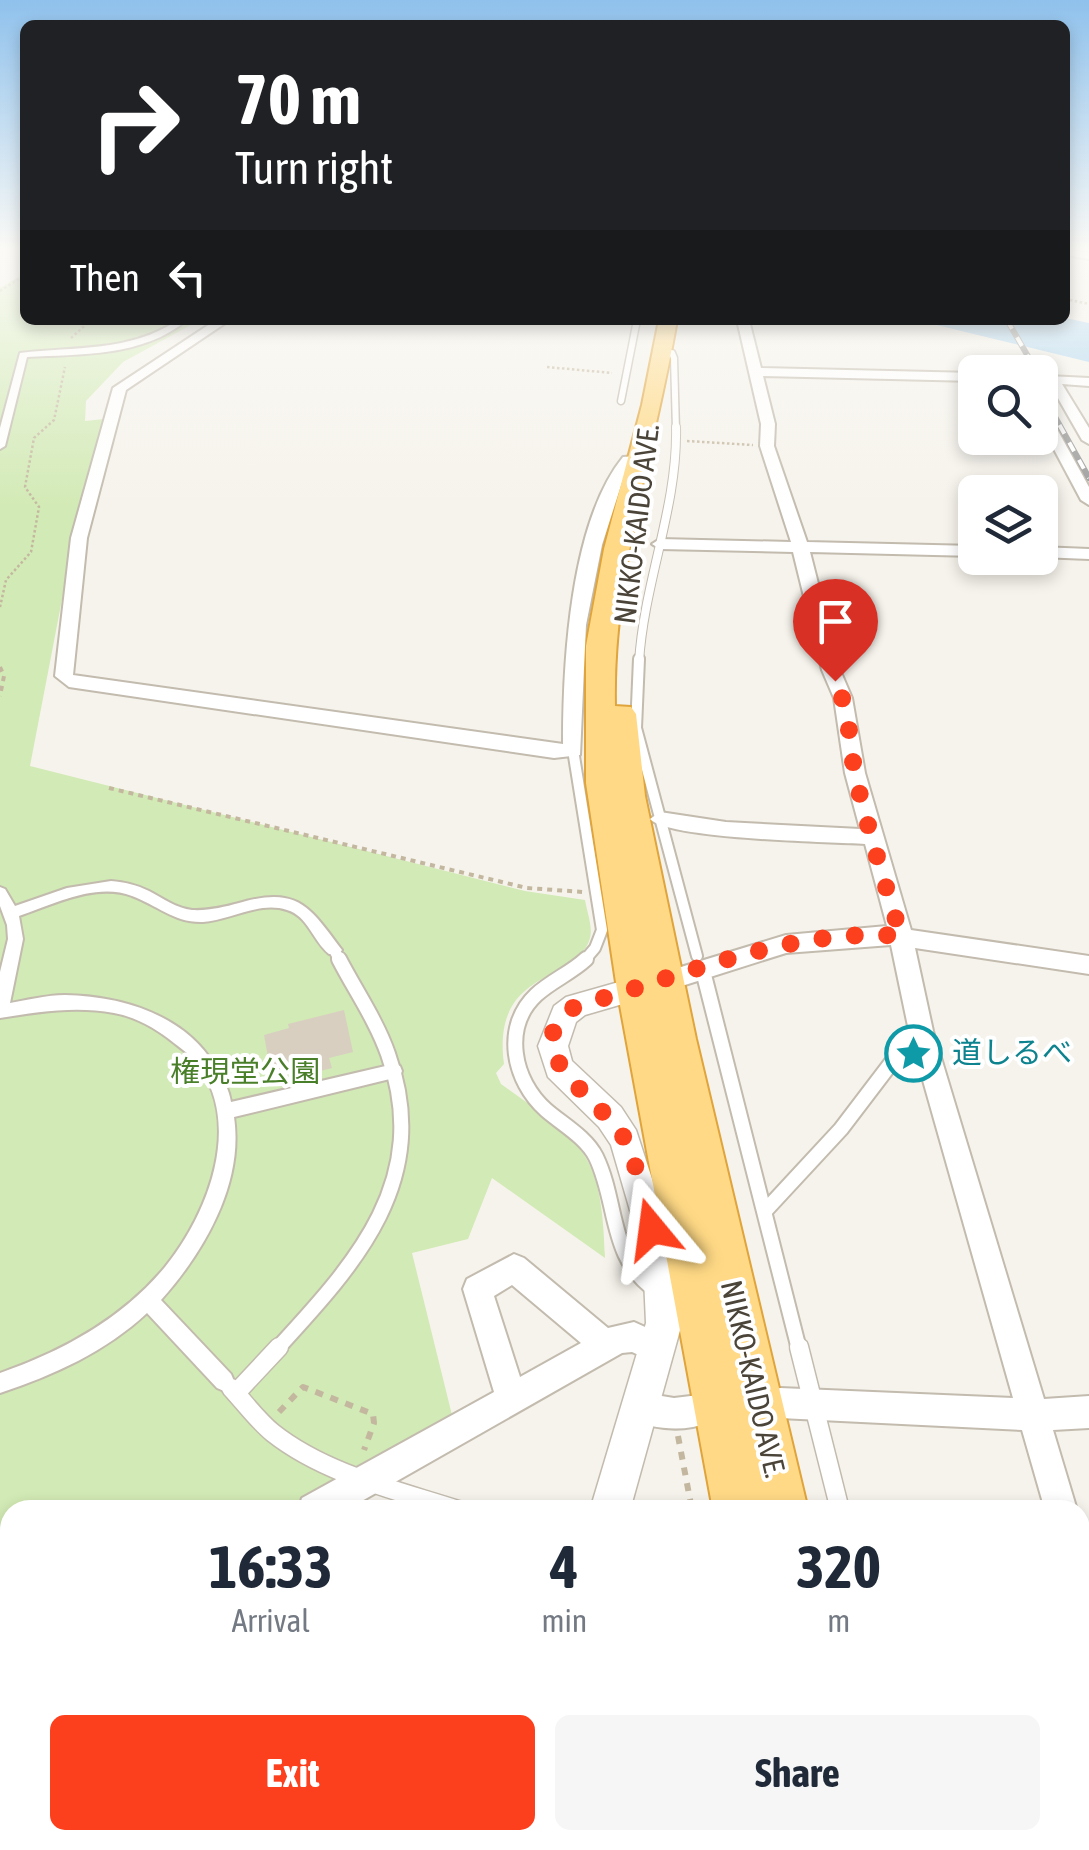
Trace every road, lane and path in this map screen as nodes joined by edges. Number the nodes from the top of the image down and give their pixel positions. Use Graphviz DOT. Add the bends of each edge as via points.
graph roads {
  1 [pos="74,336"];
  2 [pos="152,336"];
  3 [pos="199,336"];
  4 [pos="634,336"];
  5 [pos="663,336"];
  6 [pos="747,336"];
  7 [pos="68,352"];
  8 [pos="663,353"];
  9 [pos="547,367"];
  10 [pos="757,372"];
  11 [pos="626,374"];
  12 [pos="958,377"];
  13 [pos="1089,382"];
  14 [pos="636,403"];
  15 [pos="1089,440"];
  16 [pos="1058,444"];
  17 [pos="0,446"];
  18 [pos="767,446"];
  19 [pos="654,452"];
  20 [pos="1089,500"];
  21 [pos="660,544"];
  22 [pos="800,546"];
  23 [pos="958,550"];
  24 [pos="1058,553"];
  25 [pos="1089,554"];
  26 [pos="0,606"];
  27 [pos="0,667"];
  28 [pos="0,696"];
  29 [pos="628,727"];
  30 [pos="573,750"];
  31 [pos="110,788"];
  32 [pos="660,819"];
  33 [pos="870,837"];
  34 [pos="597,891"];
  35 [pos="0,893"];
  36 [pos="12,913"];
  37 [pos="901,936"];
  38 [pos="334,950"];
  39 [pos="697,956"];
  40 [pos="1089,964"];
  41 [pos="705,979"];
  42 [pos="650,985"];
  43 [pos="0,1010"];
  44 [pos="921,1032"];
  45 [pos="394,1071"];
  46 [pos="225,1111"];
  47 [pos="765,1211"];
  48 [pos="662,1294"];
  49 [pos="147,1299"];
  50 [pos="606,1345"];
  51 [pos="654,1347"];
  52 [pos="0,1383"];
  53 [pos="230,1387"];
  54 [pos="511,1398"];
  55 [pos="814,1402"];
  56 [pos="780,1403"];
  57 [pos="637,1408"];
  58 [pos="279,1412"];
  59 [pos="686,1412"];
  60 [pos="1089,1412"];
  61 [pos="1036,1416"];
  62 [pos="365,1464"];
  63 [pos="325,1500"];
  64 [pos="438,1500"];
  65 [pos="613,1500"];
  66 [pos="691,1500"];
  67 [pos="736,1500"];
  68 [pos="780,1500"];
  69 [pos="838,1500"];
  70 [pos="1058,1500"];
  1 -- 7 [label="path"];
  2 -- 7 [label="street"];
  3 -- 30 [label="street" via="120,388 79,538 64,676"];
  4 -- 11 [label="lane"];
  5 -- 8 [label="highway, NIKKO-KAIDO AVE."];
  6 -- 10 [label="street"];
  7 -- 17 [label="street" via="23,355"];
  7 -- 26 [label="path" via="54,420 34,438 25,487 39,508 31,552 6,580"];
  8 -- 14 [label="highway, NIKKO-KAIDO AVE."];
  8 -- 19 [label="lane" via="674,358"];
  9 -- 11 [label="path"];
  10 -- 12 [label="street"];
  10 -- 18 [label="street"];
  11 -- 14 [label="lane"];
  13 -- 15 [label="street" via="1054,379"];
  14 -- 19 [label="highway, NIKKO-KAIDO AVE."];
  16 -- 20 [label="street"];
  18 -- 19 [label="path"];
  18 -- 22 [label="street"];
  19 -- 21 [label="lane"];
  19 -- 29 [label="highway, NIKKO-KAIDO AVE." via="623,644"];
  19 -- 30 [label="street" via="616,472 596,534 575,642"];
  19 -- 42 [label="highway, NIKKO-KAIDO AVE." via="616,549 598,678 602,784"];
  21 -- 22 [label="street"];
  21 -- 29 [label="lane"];
  22 -- 23 [label="street"];
  22 -- 33 [label="street" via="844,698"];
  24 -- 25 [label="street"];
  27 -- 28 [label="path"];
  29 -- 32 [label="lane"];
  29 -- 42 [label="highway, NIKKO-KAIDO AVE."];
  30 -- 34 [label="lane"];
  31 -- 34 [label="path" via="527,888"];
  32 -- 33 [label="street"];
  32 -- 39 [label="lane"];
  33 -- 37 [label="street"];
  34 -- 48 [label="lane" via="600,941 582,964 531,997 515,1032 517,1066 530,1094 596,1155 624,1260 645,1286"];
  35 -- 36 [label="street"];
  36 -- 38 [label="street" via="113,888 192,916 278,902 313,918"];
  36 -- 43 [label="street" via="16,949"];
  37 -- 40 [label="street"];
  37 -- 42 [label="street" via="786,944"];
  37 -- 44 [label="street"];
  38 -- 45 [label="lane"];
  41 -- 47 [label="lane"];
  42 -- 48 [label="street" via="576,1006 564,1014 554,1046 559,1068 625,1140 660,1255"];
  42 -- 67 [label="highway, NIKKO-KAIDO AVE."];
  42 -- 68 [label="highway, NIKKO-KAIDO AVE."];
  43 -- 46 [label="street" via="71,999 145,1012 198,1051"];
  44 -- 47 [label="lane"];
  44 -- 61 [label="street"];
  45 -- 46 [label="street"];
  45 -- 53 [label="lane" via="402,1131 388,1203 346,1266"];
  46 -- 49 [label="street" via="224,1167 212,1207 190,1248"];
  47 -- 55 [label="lane"];
  48 -- 51 [label="street" via="664,1324"];
  49 -- 52 [label="street" via="74,1354"];
  49 -- 53 [label="street"];
  50 -- 51 [label="street" via="634,1338"];
  50 -- 54 [label="street"];
  50 -- 54 [label="street" via="514,1268 477,1289"];
  51 -- 57 [label="street"];
  53 -- 62 [label="lane" via="276,1436"];
  54 -- 62 [label="street"];
  55 -- 56 [label="street"];
  55 -- 61 [label="street"];
  55 -- 69 [label="lane"];
  57 -- 59 [label="street"];
  57 -- 65 [label="street"];
  58 -- 62 [label="path" via="303,1386 373,1414"];
  59 -- 66 [label="path"];
  60 -- 61 [label="street"];
  61 -- 70 [label="street"];
  62 -- 63 [label="street"];
  62 -- 64 [label="lane"];
}
